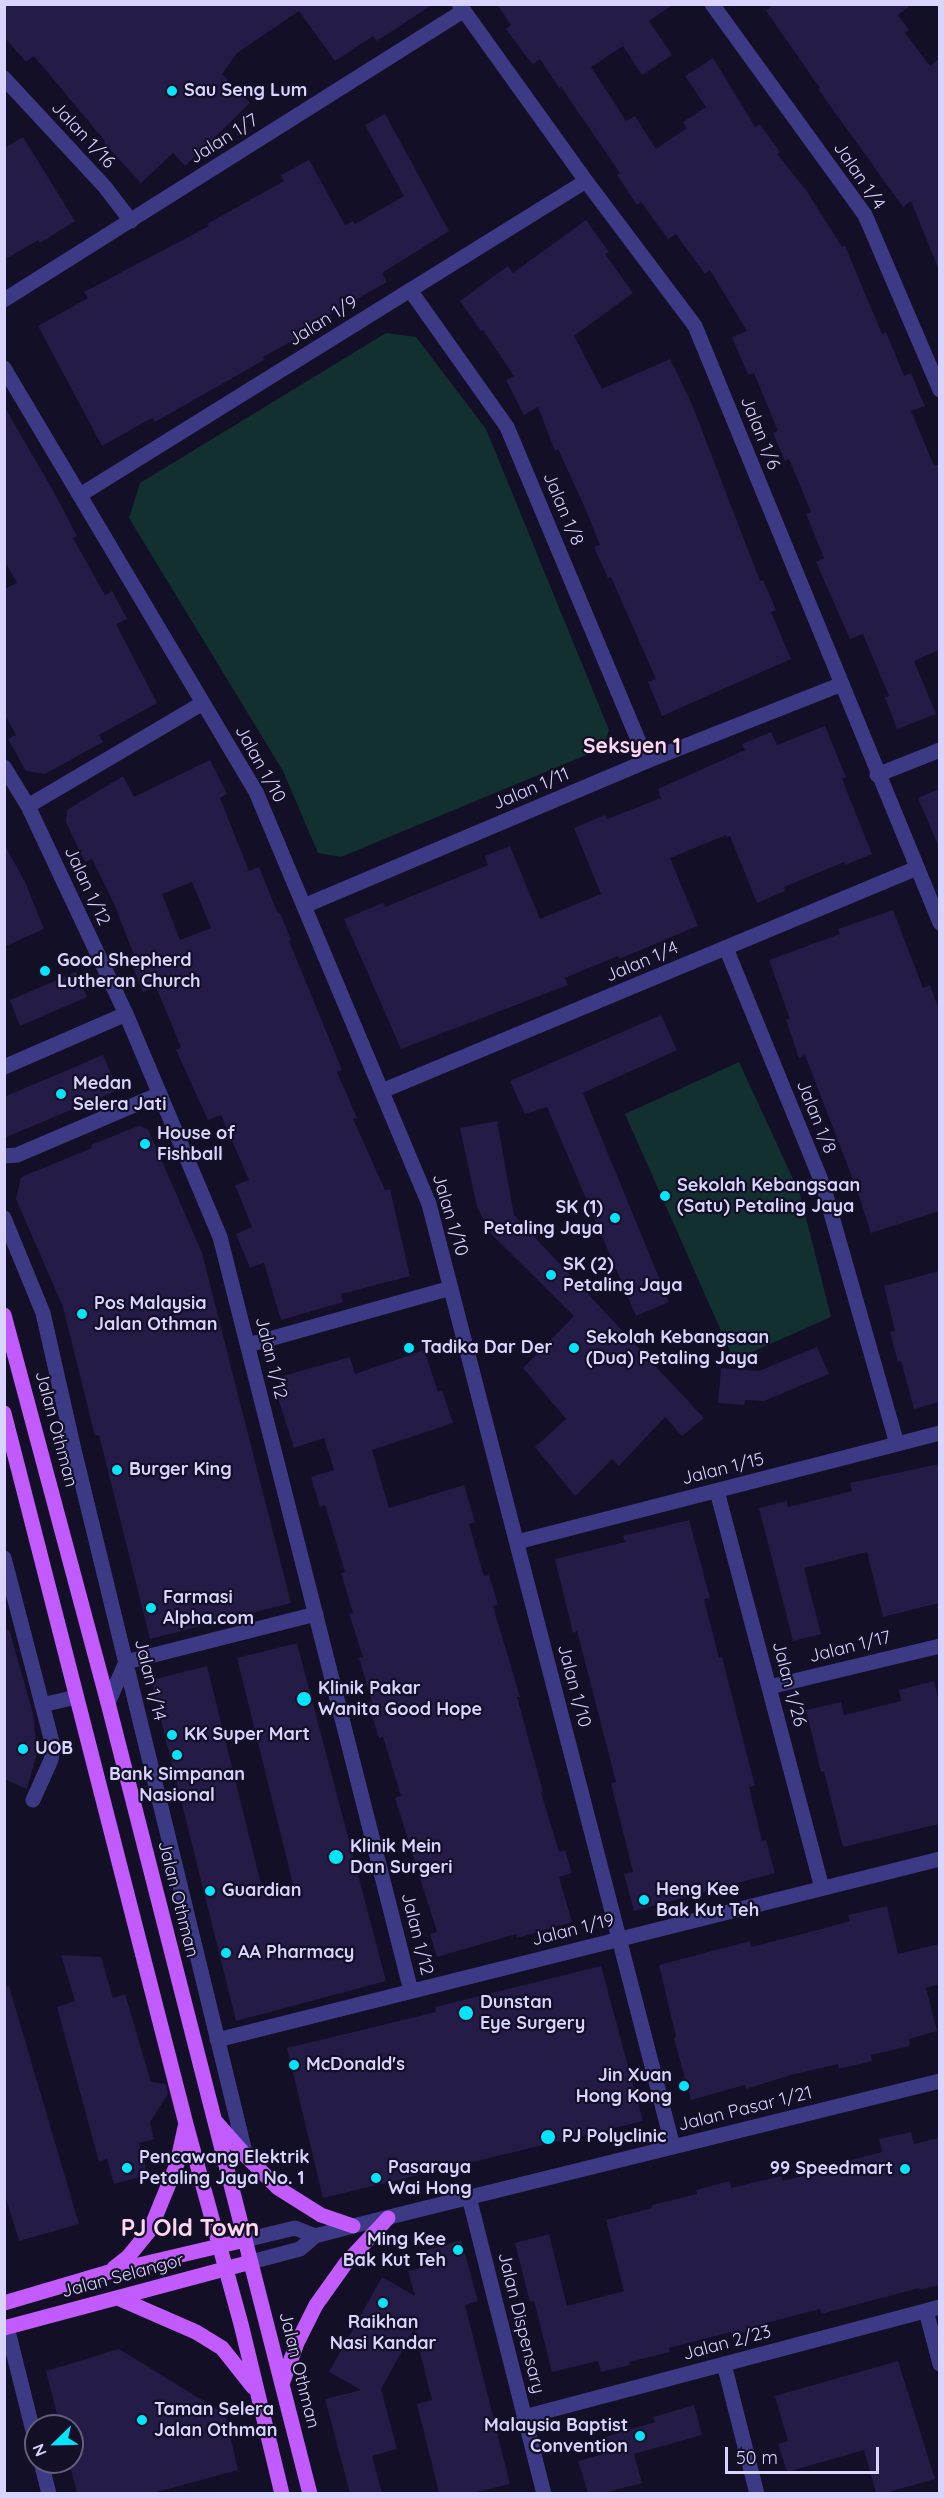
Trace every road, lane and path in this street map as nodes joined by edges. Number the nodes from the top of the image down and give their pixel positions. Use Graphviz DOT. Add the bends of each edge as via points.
graph roads {
  1 [pos="712,4"];
  2 [pos="461,8"];
  3 [pos="4,78"];
  4 [pos="586,181"];
  5 [pos="131,221"];
  6 [pos="410,290"];
  7 [pos="4,300"];
  8 [pos="4,368"];
  9 [pos="939,390"];
  10 [pos="80,495"];
  11 [pos="842,684"];
  12 [pos="203,703"];
  13 [pos="939,750"];
  14 [pos="647,761"];
  15 [pos="4,766"];
  16 [pos="877,775"];
  17 [pos="28,806"];
  18 [pos="917,868"];
  19 [pos="304,906"];
  20 [pos="939,923"];
  21 [pos="726,948"];
  22 [pos="126,1014"];
  23 [pos="4,1067"];
  24 [pos="382,1091"];
  25 [pos="160,1094"];
  26 [pos="4,1156"];
  27 [pos="4,1218"];
  28 [pos="451,1288"];
  29 [pos="4,1316"];
  30 [pos="248,1345"];
  31 [pos="4,1413"];
  32 [pos="939,1432"];
  33 [pos="897,1444"];
  34 [pos="11,1464"];
  35 [pos="717,1491"];
  36 [pos="517,1542"];
  37 [pos="4,1558"];
  38 [pos="316,1614"];
  39 [pos="939,1646"];
  40 [pos="126,1662"];
  41 [pos="770,1687"];
  42 [pos="76,1696"];
  43 [pos="108,1703"];
  44 [pos="42,1705"];
  45 [pos="33,1800"];
  46 [pos="939,1859"];
  47 [pos="822,1888"];
  48 [pos="620,1939"];
  49 [pos="411,1991"];
  50 [pos="217,2040"];
  51 [pos="939,2081"];
  52 [pos="213,2117"];
  53 [pos="186,2124"];
  54 [pos="673,2147"];
  55 [pos="246,2156"];
  56 [pos="469,2198"];
  57 [pos="388,2218"];
  58 [pos="353,2226"];
  59 [pos="315,2236"];
  60 [pos="245,2240"];
  61 [pos="219,2246"];
  62 [pos="251,2262"];
  63 [pos="226,2269"];
  64 [pos="109,2272"];
  65 [pos="118,2298"];
  66 [pos="4,2303"];
  67 [pos="933,2309"];
  68 [pos="6,2328"];
  69 [pos="724,2364"];
  70 [pos="939,2364"];
  71 [pos="282,2384"];
  72 [pos="257,2392"];
  73 [pos="28,2414"];
  74 [pos="524,2417"];
  75 [pos="44,2474"];
  76 [pos="49,2493"];
  77 [pos="282,2493"];
  78 [pos="310,2493"];
  79 [pos="544,2493"];
  80 [pos="757,2493"];
  1 -- 9 [label="street, Jalan 1/4" via="865,215"];
  2 -- 4 [label="street, Jalan 1/6"];
  2 -- 5 [label="street, Jalan 1/7"];
  3 -- 5 [label="street, Jalan 1/16" via="105,187"];
  4 -- 6 [label="street, Jalan 1/9"];
  4 -- 11 [label="street, Jalan 1/6" via="695,326"];
  5 -- 7 [label="street, Jalan 1/7"];
  6 -- 10 [label="street, Jalan 1/9"];
  6 -- 14 [label="street, Jalan 1/8" via="507,427"];
  8 -- 10 [label="street, Jalan 1/10"];
  10 -- 12 [label="street, Jalan 1/10"];
  11 -- 14 [label="street, Jalan 1/11"];
  11 -- 16 [label="street, Jalan 1/6"];
  12 -- 17 [label="street"];
  12 -- 19 [label="street, Jalan 1/10" via="256,792"];
  13 -- 16 [label="street"];
  14 -- 19 [label="street, Jalan 1/11"];
  15 -- 17 [label="street, Jalan 1/12"];
  16 -- 18 [label="street, Jalan 1/6"];
  17 -- 22 [label="street, Jalan 1/12"];
  18 -- 20 [label="street, Jalan 1/6"];
  18 -- 21 [label="street, Jalan 1/4"];
  19 -- 24 [label="street, Jalan 1/10"];
  21 -- 24 [label="street, Jalan 1/4"];
  21 -- 33 [label="street, Jalan 1/8" via="823,1185"];
  22 -- 23 [label="street"];
  22 -- 25 [label="street, Jalan 1/12"];
  24 -- 28 [label="street, Jalan 1/10" via="429,1204"];
  25 -- 26 [label="street" via="17,1155"];
  25 -- 30 [label="street, Jalan 1/12" via="220,1237"];
  27 -- 40 [label="street, Jalan 1/14" via="43,1313"];
  28 -- 30 [label="street"];
  28 -- 36 [label="street, Jalan 1/10"];
  29 -- 43 [label="main road, Jalan Othman"];
  30 -- 38 [label="street, Jalan 1/12"];
  31 -- 34 [label="main road"];
  32 -- 33 [label="street, Jalan 1/15"];
  33 -- 35 [label="street, Jalan 1/15"];
  34 -- 42 [label="main road"];
  35 -- 36 [label="street, Jalan 1/15"];
  35 -- 41 [label="street, Jalan 1/26"];
  36 -- 48 [label="street, Jalan 1/10"];
  37 -- 44 [label="street"];
  38 -- 40 [label="street"];
  38 -- 49 [label="street, Jalan 1/12"];
  39 -- 41 [label="street, Jalan 1/17"];
  40 -- 43 [label="street"];
  40 -- 50 [label="street, Jalan 1/14"];
  41 -- 47 [label="street, Jalan 1/26"];
  42 -- 44 [label="street"];
  42 -- 53 [label="main road"];
  43 -- 52 [label="main road, Jalan Othman"];
  44 -- 45 [label="street" via="52,1746 51,1760"];
  46 -- 47 [label="street, Jalan 1/19"];
  47 -- 48 [label="street, Jalan 1/19"];
  48 -- 49 [label="street, Jalan 1/19"];
  48 -- 54 [label="street, Jalan 1/10"];
  49 -- 50 [label="street, Jalan 1/19"];
  50 -- 55 [label="street, Jalan 1/14"];
  51 -- 54 [label="street, Jalan Pasar 1/21"];
  52 -- 55 [label="main road"];
  52 -- 60 [label="main road, Jalan Othman"];
  53 -- 61 [label="main road"];
  53 -- 64 [label="main road" via="177,2164 150,2230 128,2257"];
  54 -- 56 [label="street, Jalan Pasar 1/21"];
  55 -- 58 [label="main road" via="278,2188 321,2215"];
  56 -- 57 [label="street, Jalan Pasar 1/21"];
  56 -- 74 [label="street, Jalan Dispensary"];
  57 -- 58 [label="street, Jalan Pasar 1/21"];
  57 -- 71 [label="main road" via="346,2263 316,2305"];
  58 -- 59 [label="street, Jalan Pasar 1/21"];
  59 -- 60 [label="street, Jalan Pasar 1/21" via="295,2228"];
  59 -- 62 [label="street, Jalan Pasar 1/21" via="300,2249"];
  60 -- 61 [label="main road, Jalan Selangor"];
  60 -- 62 [label="main road, Jalan Othman"];
  61 -- 63 [label="main road"];
  61 -- 64 [label="main road, Jalan Selangor"];
  62 -- 63 [label="main road, Jalan Selangor"];
  62 -- 71 [label="main road, Jalan Othman"];
  63 -- 65 [label="main road, Jalan Selangor"];
  63 -- 72 [label="main road"];
  64 -- 66 [label="main road, Jalan Selangor"];
  65 -- 68 [label="main road, Jalan Selangor"];
  65 -- 72 [label="main road" via="196,2332 222,2349"];
  67 -- 69 [label="street, Jalan 2/23"];
  67 -- 70 [label="street"];
  68 -- 73 [label="street"];
  69 -- 74 [label="street, Jalan 2/23"];
  69 -- 80 [label="street"];
  71 -- 78 [label="main road, Jalan Othman"];
  72 -- 77 [label="main road"];
  74 -- 79 [label="street, Jalan Dispensary"];
  75 -- 76 [label="street"];
}
